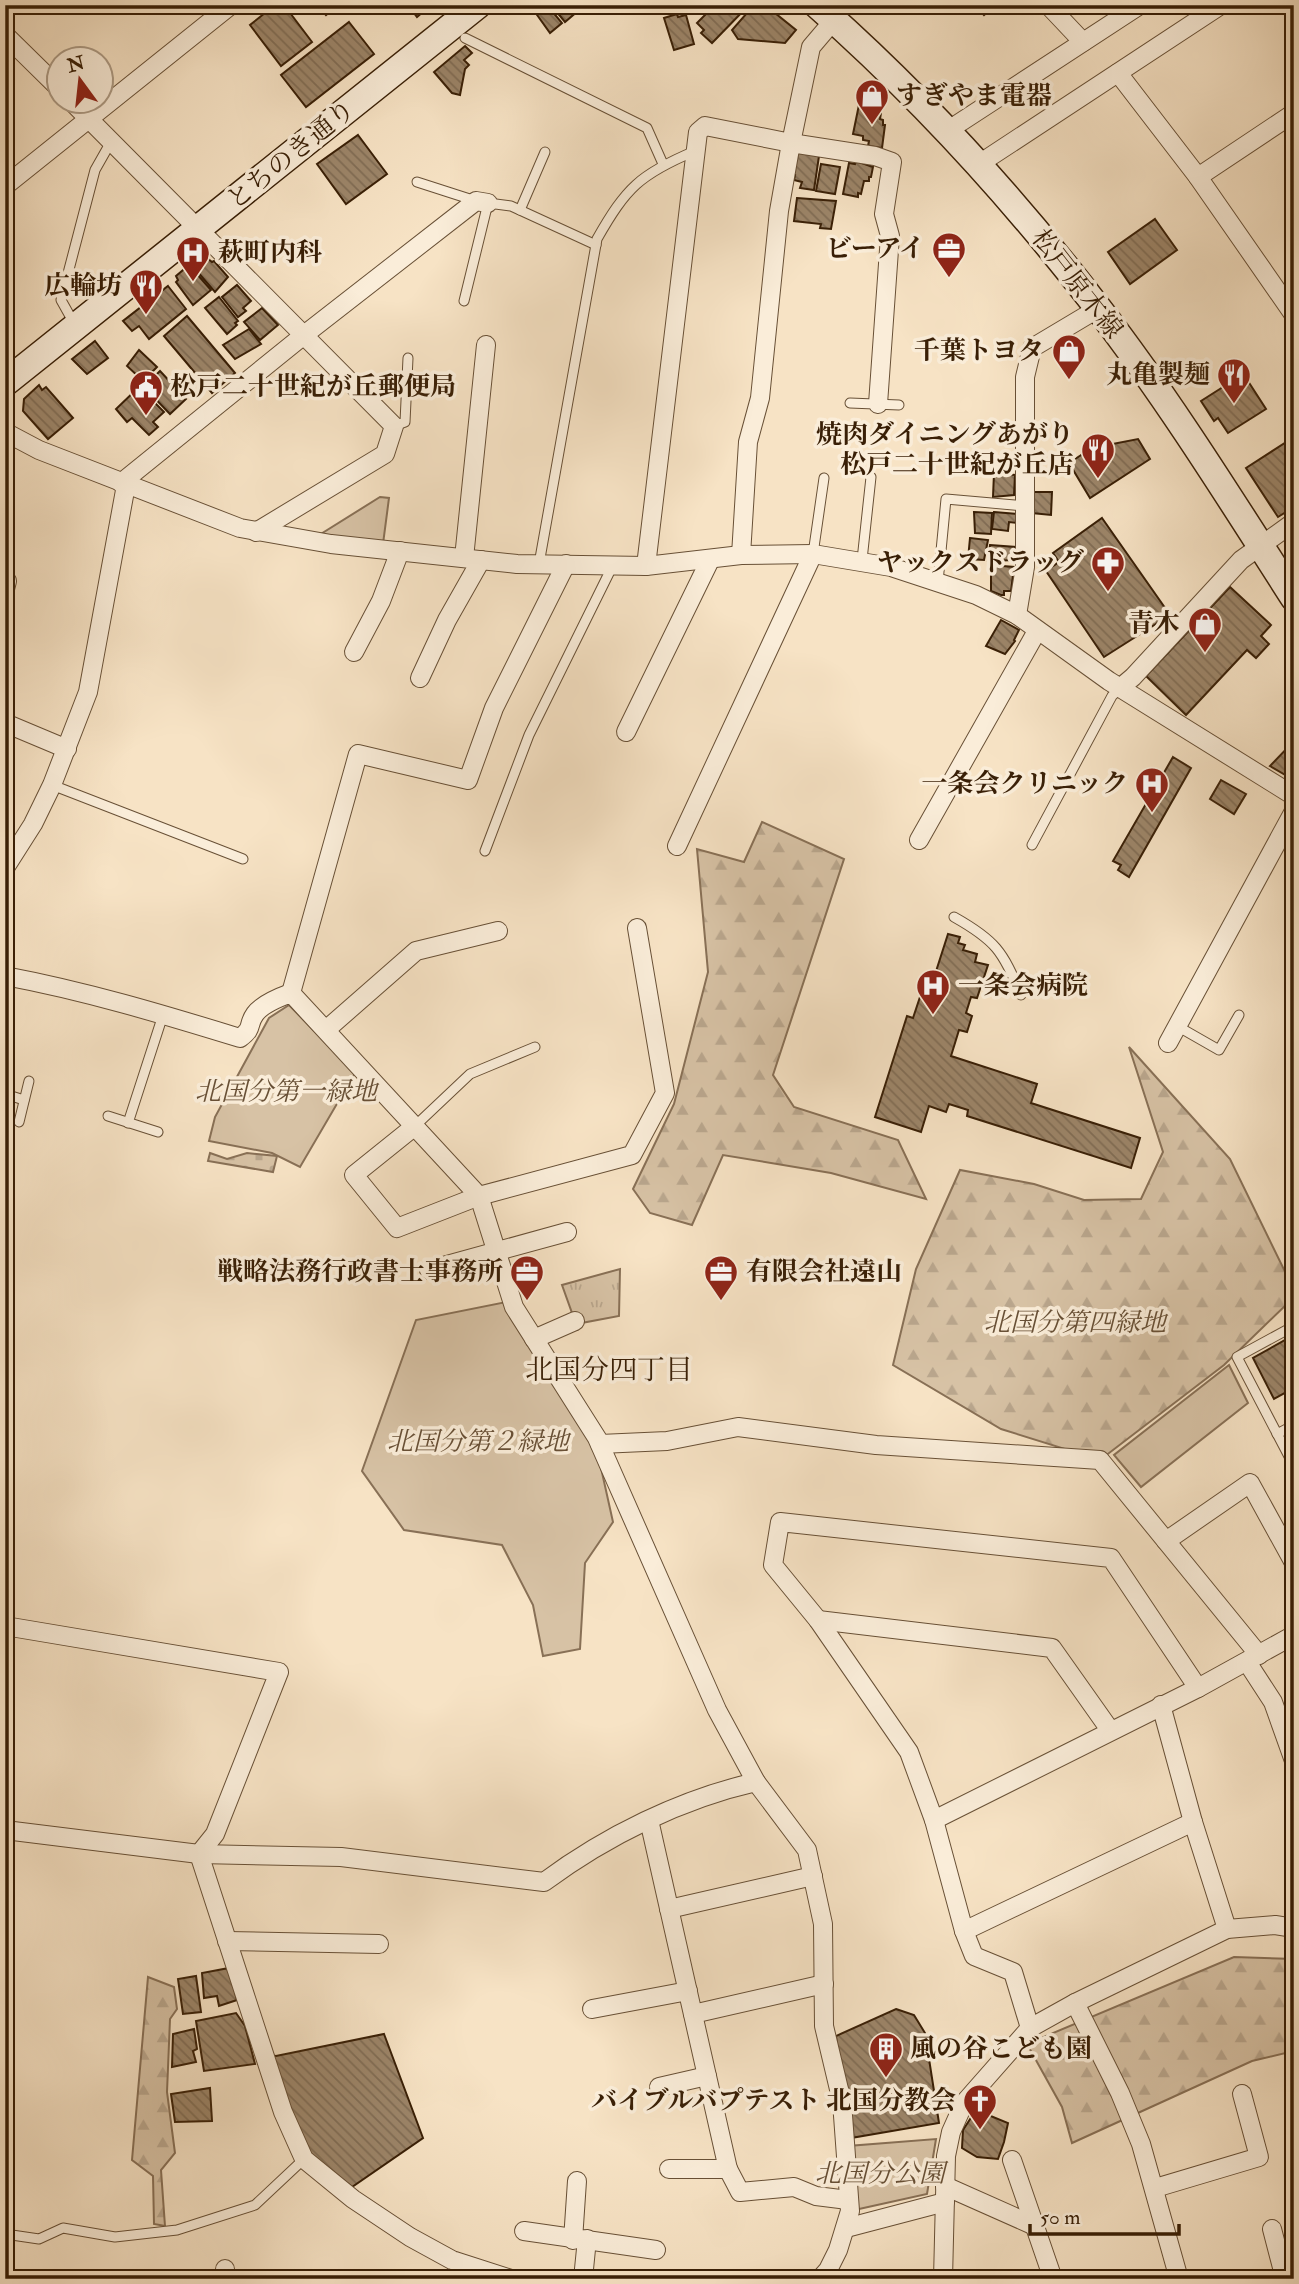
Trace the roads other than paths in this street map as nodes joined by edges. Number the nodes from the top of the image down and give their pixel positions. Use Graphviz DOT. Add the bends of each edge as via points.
graph roads {
  1 [pos="10,5"];
  2 [pos="231,5"];
  3 [pos="478,5"];
  4 [pos="1048,5"];
  5 [pos="1140,5"];
  6 [pos="1221,5"];
  7 [pos="5,9"];
  8 [pos="825,13"];
  9 [pos="5,35"];
  10 [pos="464,38"];
  11 [pos="1083,42"];
  12 [pos="1118,73"];
  13 [pos="46,75"];
  14 [pos="87,116"];
  15 [pos="90,119"];
  16 [pos="1291,119"];
  17 [pos="947,131"];
  18 [pos="112,140"];
  19 [pos="791,143"];
  20 [pos="695,151"];
  21 [pos="545,152"];
  22 [pos="663,164"];
  23 [pos="979,164"];
  24 [pos="1198,177"];
  25 [pos="416,182"];
  26 [pos="5,186"];
  27 [pos="482,202"];
  28 [pos="520,210"];
  29 [pos="199,229"];
  30 [pos="596,245"];
  31 [pos="464,301"];
  32 [pos="1098,308"];
  33 [pos="1294,315"];
  34 [pos="76,328"];
  35 [pos="304,335"];
  36 [pos="486,345"];
  37 [pos="408,358"];
  38 [pos="5,383"];
  39 [pos="850,402"];
  40 [pos="878,404"];
  41 [pos="899,405"];
  42 [pos="394,426"];
  43 [pos="5,432"];
  44 [pos="871,477"];
  45 [pos="824,478"];
  46 [pos="124,484"];
  47 [pos="1025,506"];
  48 [pos="1294,522"];
  49 [pos="256,532"];
  50 [pos="1260,545"];
  51 [pos="400,551"];
  52 [pos="813,554"];
  53 [pos="741,555"];
  54 [pos="473,559"];
  55 [pos="710,560"];
  56 [pos="862,561"];
  57 [pos="539,564"];
  58 [pos="566,564"];
  59 [pos="613,565"];
  60 [pos="646,566"];
  61 [pos="938,583"];
  62 [pos="1294,598"];
  63 [pos="1017,615"];
  64 [pos="1037,631"];
  65 [pos="354,652"];
  66 [pos="420,678"];
  67 [pos="1120,688"];
  68 [pos="5,723"];
  69 [pos="626,732"];
  70 [pos="67,749"];
  71 [pos="52,785"];
  72 [pos="1294,796"];
  73 [pos="1294,811"];
  74 [pos="919,840"];
  75 [pos="1032,845"];
  76 [pos="677,846"];
  77 [pos="485,851"];
  78 [pos="243,859"];
  79 [pos="5,868"];
  80 [pos="954,917"];
  81 [pos="637,928"];
  82 [pos="498,931"];
  83 [pos="5,976"];
  84 [pos="291,993"];
  85 [pos="1021,995"];
  86 [pos="163,1015"];
  87 [pos="1240,1015"];
  88 [pos="1177,1026"];
  89 [pos="327,1029"];
  90 [pos="1168,1043"];
  91 [pos="535,1047"];
  92 [pos="29,1081"];
  93 [pos="5,1094"];
  94 [pos="24,1100"];
  95 [pos="108,1116"];
  96 [pos="19,1122"];
  97 [pos="128,1123"];
  98 [pos="415,1126"];
  99 [pos="158,1132"];
  100 [pos="479,1196"];
  101 [pos="567,1232"];
  102 [pos="497,1253"];
  103 [pos="429,1270"];
  104 [pos="575,1321"];
  105 [pos="1294,1326"];
  106 [pos="534,1339"];
  107 [pos="1294,1425"];
  108 [pos="1277,1434"];
  109 [pos="600,1444"];
  110 [pos="1294,1466"];
  111 [pos="1166,1541"];
  112 [pos="1294,1563"];
  113 [pos="818,1620"];
  114 [pos="5,1626"];
  115 [pos="1294,1635"];
  116 [pos="1253,1659"];
  117 [pos="1198,1688"];
  118 [pos="1161,1705"];
  119 [pos="1110,1731"];
  120 [pos="1294,1761"];
  121 [pos="756,1782"];
  122 [pos="649,1819"];
  123 [pos="934,1820"];
  124 [pos="1193,1822"];
  125 [pos="5,1830"];
  126 [pos="199,1854"];
  127 [pos="813,1876"];
  128 [pos="669,1909"];
  129 [pos="1294,1928"];
  130 [pos="1227,1929"];
  131 [pos="964,1931"];
  132 [pos="227,1941"];
  133 [pos="379,1944"];
  134 [pos="824,1984"];
  135 [pos="688,1992"];
  136 [pos="1075,2003"];
  137 [pos="592,2009"];
  138 [pos="693,2014"];
  139 [pos="1030,2028"];
  140 [pos="707,2076"];
  141 [pos="659,2087"];
  142 [pos="1242,2094"];
  143 [pos="304,2159"];
  144 [pos="1012,2160"];
  145 [pos="669,2169"];
  146 [pos="729,2169"];
  147 [pos="577,2182"];
  148 [pos="1155,2188"];
  149 [pos="945,2194"];
  150 [pos="848,2200"];
  151 [pos="1035,2226"];
  152 [pos="846,2228"];
  153 [pos="1272,2230"];
  154 [pos="524,2231"];
  155 [pos="5,2234"];
  156 [pos="580,2239"];
  157 [pos="656,2250"];
  158 [pos="499,2278"];
  159 [pos="583,2279"];
  160 [pos="820,2279"];
  161 [pos="943,2279"];
  162 [pos="1054,2279"];
  163 [pos="1179,2279"];
  164 [pos="1285,2279"];
  1 -- 7 [label="street"];
  2 -- 15 [label="street"];
  3 -- 29 [label="main road, とちのき通り"];
  4 -- 11 [label="street"];
  5 -- 11 [label="street"];
  6 -- 12 [label="street"];
  8 -- 17 [label="main road, 松戸原木線"];
  8 -- 19 [label="street" via="811,47"];
  9 -- 13 [label="street"];
  10 -- 22 [label="lane" via="647,128"];
  11 -- 17 [label="street"];
  12 -- 23 [label="street"];
  12 -- 24 [label="street"];
  14 -- 15 [label="street"];
  15 -- 18 [label="street"];
  15 -- 26 [label="street"];
  16 -- 24 [label="street"];
  17 -- 23 [label="main road, 松戸原木線"];
  18 -- 29 [label="street"];
  18 -- 34 [label="lane" via="94,170 61,300"];
  19 -- 20 [label="street" via="705,126 698,132"];
  19 -- 40 [label="street" via="892,162 884,215 890,236"];
  19 -- 53 [label="street" via="779,211 760,398 748,442"];
  20 -- 22 [label="lane"];
  20 -- 60 [label="street"];
  21 -- 28 [label="lane"];
  22 -- 30 [label="lane" via="638,181 614,208"];
  23 -- 32 [label="main road, 松戸原木線"];
  24 -- 33 [label="street"];
  25 -- 27 [label="lane"];
  27 -- 28 [label="lane"];
  27 -- 31 [label="lane"];
  27 -- 35 [label="street"];
  28 -- 30 [label="lane"];
  29 -- 34 [label="main road, とちのき通り"];
  29 -- 35 [label="street"];
  30 -- 57 [label="lane"];
  32 -- 47 [label="street" via="1032,348 1025,376"];
  32 -- 50 [label="main road, 松戸原木線"];
  34 -- 38 [label="main road, とちのき通り"];
  35 -- 42 [label="street"];
  35 -- 46 [label="street"];
  36 -- 54 [label="street"];
  37 -- 42 [label="lane" via="405,422"];
  39 -- 40 [label="lane"];
  40 -- 41 [label="lane"];
  42 -- 49 [label="street" via="385,454"];
  43 -- 46 [label="street"];
  44 -- 56 [label="lane"];
  45 -- 52 [label="lane"];
  46 -- 49 [label="street"];
  46 -- 70 [label="street" via="88,692"];
  47 -- 61 [label="lane" via="946,499"];
  47 -- 63 [label="street" via="1025,567"];
  48 -- 50 [label="street"];
  49 -- 51 [label="street"];
  50 -- 62 [label="main road, 松戸原木線"];
  50 -- 67 [label="street"];
  51 -- 54 [label="street"];
  51 -- 65 [label="street"];
  52 -- 53 [label="street"];
  52 -- 56 [label="street"];
  52 -- 76 [label="street"];
  53 -- 55 [label="street"];
  54 -- 57 [label="street"];
  54 -- 66 [label="street"];
  55 -- 60 [label="street"];
  55 -- 69 [label="street"];
  56 -- 61 [label="street"];
  57 -- 58 [label="street"];
  58 -- 59 [label="street"];
  58 -- 84 [label="street" via="494,708 468,780 358,754"];
  59 -- 60 [label="street"];
  59 -- 77 [label="lane" via="529,735"];
  61 -- 63 [label="street"];
  63 -- 64 [label="street"];
  64 -- 67 [label="street"];
  64 -- 74 [label="street"];
  67 -- 72 [label="street"];
  67 -- 75 [label="lane"];
  68 -- 70 [label="street"];
  70 -- 71 [label="street"];
  71 -- 78 [label="lane"];
  71 -- 79 [label="street"];
  73 -- 88 [label="street"];
  80 -- 85 [label="lane" via="996,946"];
  81 -- 100 [label="street" via="665,1093 632,1155"];
  82 -- 89 [label="street" via="416,951"];
  83 -- 86 [label="street"];
  84 -- 86 [label="street" via="255,1014 249,1031 240,1038"];
  84 -- 89 [label="street"];
  86 -- 97 [label="lane"];
  87 -- 88 [label="lane" via="1219,1050"];
  88 -- 90 [label="street"];
  89 -- 98 [label="street"];
  91 -- 98 [label="lane" via="470,1074"];
  92 -- 94 [label="lane"];
  93 -- 94 [label="lane"];
  94 -- 96 [label="lane"];
  95 -- 97 [label="lane"];
  97 -- 99 [label="lane"];
  98 -- 100 [label="street"];
  98 -- 100 [label="street" via="354,1175 397,1228"];
  100 -- 102 [label="street"];
  101 -- 102 [label="street"];
  102 -- 103 [label="street"];
  102 -- 106 [label="street" via="514,1307"];
  104 -- 106 [label="street"];
  105 -- 108 [label="lane" via="1237,1357"];
  106 -- 109 [label="street"];
  107 -- 108 [label="lane"];
  108 -- 110 [label="lane"];
  109 -- 111 [label="street" via="667,1441 738,1427 876,1445 1101,1460"];
  109 -- 121 [label="street" via="717,1710"];
  111 -- 112 [label="street" via="1250,1483"];
  111 -- 116 [label="street"];
  113 -- 117 [label="street" via="773,1565 780,1522 1111,1558"];
  113 -- 119 [label="street" via="1052,1648"];
  113 -- 123 [label="street" via="909,1752"];
  114 -- 126 [label="street" via="279,1672 215,1834"];
  115 -- 116 [label="street"];
  116 -- 117 [label="street"];
  116 -- 120 [label="street"];
  117 -- 118 [label="street"];
  118 -- 119 [label="street"];
  118 -- 124 [label="street"];
  119 -- 123 [label="street"];
  121 -- 122 [label="street" via="727,1788"];
  121 -- 127 [label="street" via="807,1850"];
  122 -- 126 [label="street" via="574,1859 544,1882 341,1857"];
  122 -- 128 [label="street"];
  123 -- 131 [label="street"];
  124 -- 130 [label="street"];
  124 -- 131 [label="street"];
  125 -- 126 [label="street"];
  126 -- 132 [label="street"];
  127 -- 128 [label="street"];
  127 -- 134 [label="street" via="823,1924"];
  128 -- 135 [label="street"];
  129 -- 130 [label="street"];
  130 -- 136 [label="street"];
  131 -- 139 [label="street" via="974,1956 1013,1972"];
  132 -- 133 [label="street"];
  132 -- 143 [label="street" via="282,2112"];
  134 -- 138 [label="street"];
  134 -- 150 [label="street" via="824,2026 842,2102"];
  135 -- 137 [label="street"];
  135 -- 138 [label="street"];
  136 -- 139 [label="street"];
  136 -- 148 [label="street" via="1128,2111"];
  138 -- 140 [label="street"];
  139 -- 149 [label="street" via="964,2103 950,2132"];
  140 -- 141 [label="street"];
  140 -- 146 [label="street"];
  142 -- 148 [label="street" via="1259,2157"];
  143 -- 155 [label="lane" via="255,2205 177,2230 115,2237 63,2228 39,2239"];
  143 -- 158 [label="street" via="410,2237"];
  144 -- 151 [label="street"];
  145 -- 146 [label="street"];
  146 -- 150 [label="street" via="740,2192 794,2187 816,2196"];
  147 -- 156 [label="street"];
  148 -- 163 [label="street"];
  149 -- 151 [label="street"];
  149 -- 152 [label="street"];
  149 -- 161 [label="street"];
  150 -- 152 [label="street"];
  151 -- 162 [label="street"];
  152 -- 160 [label="street"];
  153 -- 164 [label="street"];
  154 -- 156 [label="street"];
  156 -- 157 [label="street"];
  156 -- 159 [label="street"];
}
